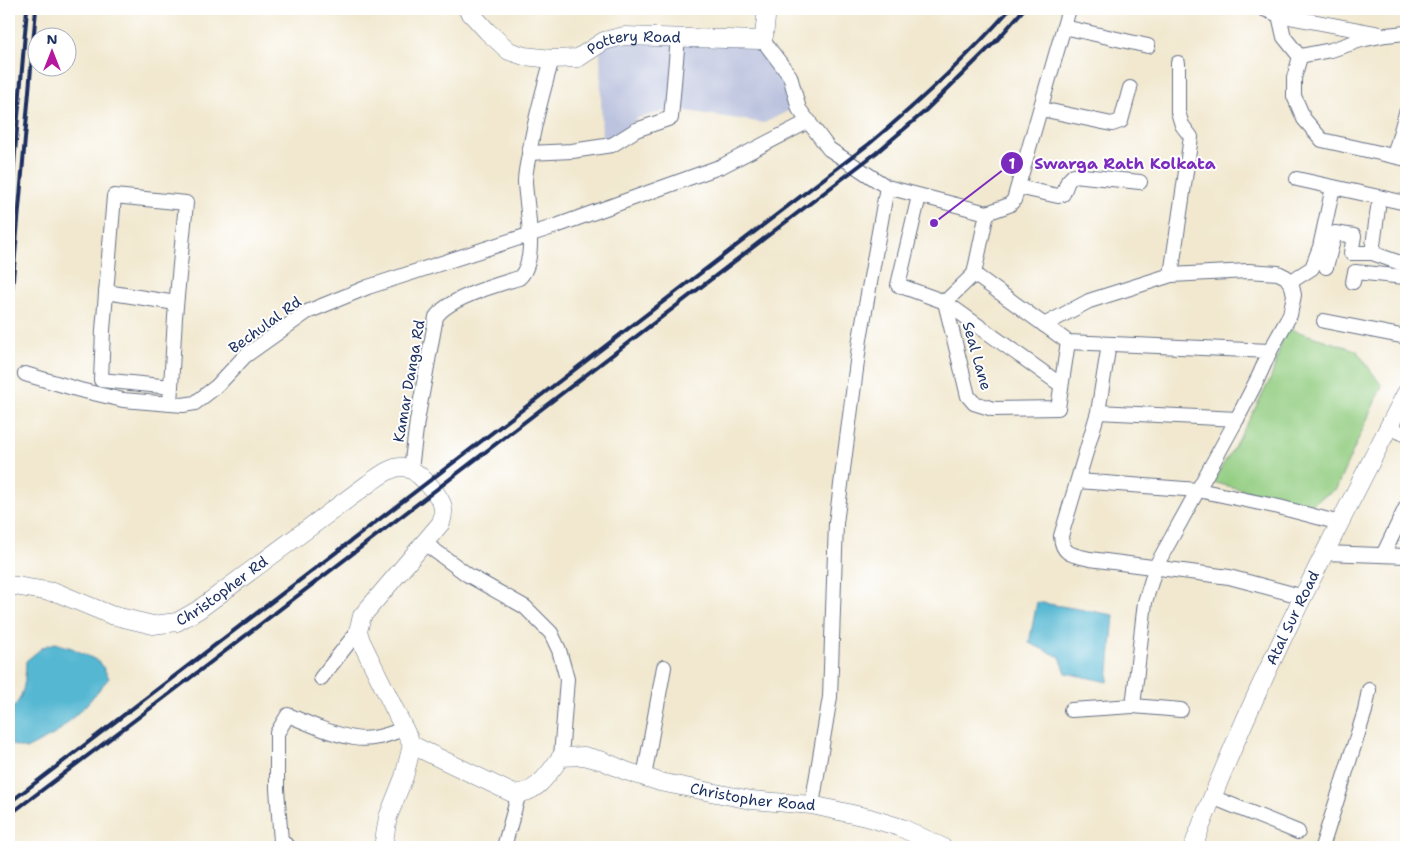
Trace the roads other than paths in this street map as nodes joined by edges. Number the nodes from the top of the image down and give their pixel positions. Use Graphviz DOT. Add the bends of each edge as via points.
graph roads {
  1 [pos="467,9"];
  2 [pos="767,9"];
  3 [pos="1069,9"];
  4 [pos="1264,9"];
  5 [pos="1279,15"];
  6 [pos="1064,27"];
  7 [pos="1406,33"];
  8 [pos="1386,35"];
  9 [pos="678,37"];
  10 [pos="762,39"];
  11 [pos="1148,46"];
  12 [pos="1300,58"];
  13 [pos="552,59"];
  14 [pos="1178,63"];
  15 [pos="1130,88"];
  16 [pos="1040,109"];
  17 [pos="1406,113"];
  18 [pos="809,121"];
  19 [pos="529,153"];
  20 [pos="1400,158"];
  21 [pos="1297,179"];
  22 [pos="1140,182"];
  23 [pos="1018,187"];
  24 [pos="1333,187"];
  25 [pos="887,188"];
  26 [pos="919,196"];
  27 [pos="1406,203"];
  28 [pos="1378,208"];
  29 [pos="987,213"];
  30 [pos="530,233"];
  31 [pos="1372,253"];
  32 [pos="1406,265"];
  33 [pos="1326,266"];
  34 [pos="974,274"];
  35 [pos="1406,274"];
  36 [pos="1171,275"];
  37 [pos="1290,282"];
  38 [pos="1353,282"];
  39 [pos="106,292"];
  40 [pos="945,302"];
  41 [pos="176,303"];
  42 [pos="1324,321"];
  43 [pos="1044,325"];
  44 [pos="1406,338"];
  45 [pos="1068,342"];
  46 [pos="1109,344"];
  47 [pos="1270,351"];
  48 [pos="25,374"];
  49 [pos="1061,385"];
  50 [pos="171,387"];
  51 [pos="1406,394"];
  52 [pos="170,404"];
  53 [pos="1098,412"];
  54 [pos="1237,418"];
  55 [pos="1389,427"];
  56 [pos="1406,435"];
  57 [pos="411,469"];
  58 [pos="1078,481"];
  59 [pos="1198,490"];
  60 [pos="1406,507"];
  61 [pos="1340,522"];
  62 [pos="423,542"];
  63 [pos="1325,553"];
  64 [pos="1383,555"];
  65 [pos="1406,556"];
  66 [pos="1156,566"];
  67 [pos="10,585"];
  68 [pos="1304,597"];
  69 [pos="358,631"];
  70 [pos="664,668"];
  71 [pos="321,678"];
  72 [pos="1369,690"];
  73 [pos="1133,706"];
  74 [pos="1071,710"];
  75 [pos="1181,710"];
  76 [pos="403,729"];
  77 [pos="412,745"];
  78 [pos="561,757"];
  79 [pos="644,777"];
  80 [pos="518,794"];
  81 [pos="1212,797"];
  82 [pos="812,805"];
  83 [pos="1298,832"];
  84 [pos="288,847"];
  85 [pos="383,847"];
  86 [pos="504,847"];
  87 [pos="941,847"];
  88 [pos="1193,847"];
  89 [pos="1322,847"];
  1 -- 13 [label="street, Pottery Road" via="509,51"];
  2 -- 10 [label="street"];
  3 -- 6 [label="street"];
  4 -- 5 [label="street"];
  5 -- 8 [label="street"];
  5 -- 12 [label="street" via="1284,37"];
  6 -- 11 [label="street"];
  6 -- 16 [label="street"];
  7 -- 8 [label="street"];
  8 -- 12 [label="street"];
  9 -- 10 [label="street, Pottery Road"];
  9 -- 13 [label="street, Pottery Road" via="612,37 578,58"];
  9 -- 19 [label="street" via="671,118 636,130 612,145 572,152"];
  10 -- 18 [label="street" via="790,76 799,109"];
  12 -- 20 [label="street" via="1294,78 1294,96 1304,119 1322,140"];
  13 -- 19 [label="street, Kamar Danga Rd"];
  14 -- 36 [label="street" via="1178,112 1191,137"];
  15 -- 16 [label="street" via="1120,121 1112,124"];
  16 -- 23 [label="street"];
  17 -- 20 [label="street"];
  18 -- 25 [label="street" via="829,148"];
  18 -- 30 [label="street, Bechulal Rd" via="722,166"];
  19 -- 30 [label="street, Kamar Danga Rd" via="525,180"];
  21 -- 24 [label="street"];
  22 -- 23 [label="street" via="1074,175 1063,194 1058,196"];
  23 -- 29 [label="street" via="1012,203"];
  24 -- 27 [label="street"];
  24 -- 37 [label="street" via="1312,268"];
  25 -- 26 [label="street"];
  25 -- 82 [label="street" via="860,339 836,523 830,697"];
  26 -- 29 [label="street"];
  26 -- 40 [label="street, Seal Lane" via="898,285"];
  28 -- 31 [label="street"];
  29 -- 34 [label="street"];
  30 -- 52 [label="street, Bechulal Rd" via="368,287 307,312 245,356 217,386 195,403"];
  30 -- 57 [label="street, Kamar Danga Rd" via="529,263 524,274 476,292 440,311 436,317"];
  31 -- 32 [label="street"];
  31 -- 33 [label="street" via="1351,253 1354,236 1335,233"];
  34 -- 40 [label="street"];
  34 -- 43 [label="street"];
  35 -- 38 [label="street" via="1405,277 1355,272"];
  36 -- 37 [label="street" via="1248,271 1278,273"];
  36 -- 43 [label="street" via="1088,300"];
  37 -- 47 [label="street" via="1294,295 1290,315"];
  39 -- 41 [label="street"];
  39 -- 41 [label="street" via="114,196 186,203"];
  39 -- 50 [label="street" via="101,380"];
  40 -- 49 [label="street, Seal Lane"];
  40 -- 49 [label="street, Seal Lane" via="968,396 974,403 993,409 1058,408"];
  41 -- 50 [label="street"];
  42 -- 44 [label="street"];
  43 -- 45 [label="street"];
  45 -- 46 [label="street"];
  45 -- 49 [label="street, Seal Lane"];
  46 -- 47 [label="street"];
  46 -- 53 [label="street"];
  47 -- 54 [label="street"];
  48 -- 52 [label="street, Bechulal Rd" via="124,400"];
  50 -- 52 [label="street"];
  51 -- 55 [label="street, Atal Sur Road"];
  53 -- 54 [label="street"];
  53 -- 58 [label="street"];
  54 -- 59 [label="street"];
  55 -- 56 [label="street"];
  55 -- 61 [label="street, Atal Sur Road"];
  57 -- 62 [label="street" via="434,490 443,510 440,523"];
  57 -- 67 [label="street, Christopher Rd" via="397,468 368,484 198,610 177,622 154,625 111,615 58,593"];
  58 -- 59 [label="street"];
  58 -- 66 [label="street" via="1061,536 1067,553 1090,559"];
  59 -- 61 [label="street"];
  59 -- 66 [label="street"];
  60 -- 64 [label="street"];
  61 -- 63 [label="street, Atal Sur Road"];
  62 -- 69 [label="street" via="362,616"];
  62 -- 78 [label="street" via="468,575 525,608 551,633 567,679"];
  63 -- 64 [label="street"];
  63 -- 68 [label="street, Atal Sur Road"];
  64 -- 65 [label="street"];
  66 -- 68 [label="street" via="1229,577"];
  66 -- 73 [label="street" via="1145,602"];
  68 -- 81 [label="street, Atal Sur Road" via="1273,658"];
  69 -- 71 [label="street"];
  69 -- 76 [label="street"];
  70 -- 79 [label="street"];
  72 -- 89 [label="street"];
  73 -- 74 [label="street"];
  73 -- 75 [label="street"];
  76 -- 77 [label="street"];
  76 -- 84 [label="street" via="384,737 355,738 288,715 277,733 277,789 282,841"];
  77 -- 80 [label="street"];
  77 -- 85 [label="street" via="404,777 388,817"];
  78 -- 79 [label="street, Christopher Road" via="584,756"];
  78 -- 80 [label="street" via="537,786"];
  79 -- 82 [label="street, Christopher Road" via="751,800"];
  80 -- 86 [label="street"];
  81 -- 83 [label="street"];
  81 -- 88 [label="street, Atal Sur Road"];
  82 -- 87 [label="street, Christopher Road" via="870,818"];
}
